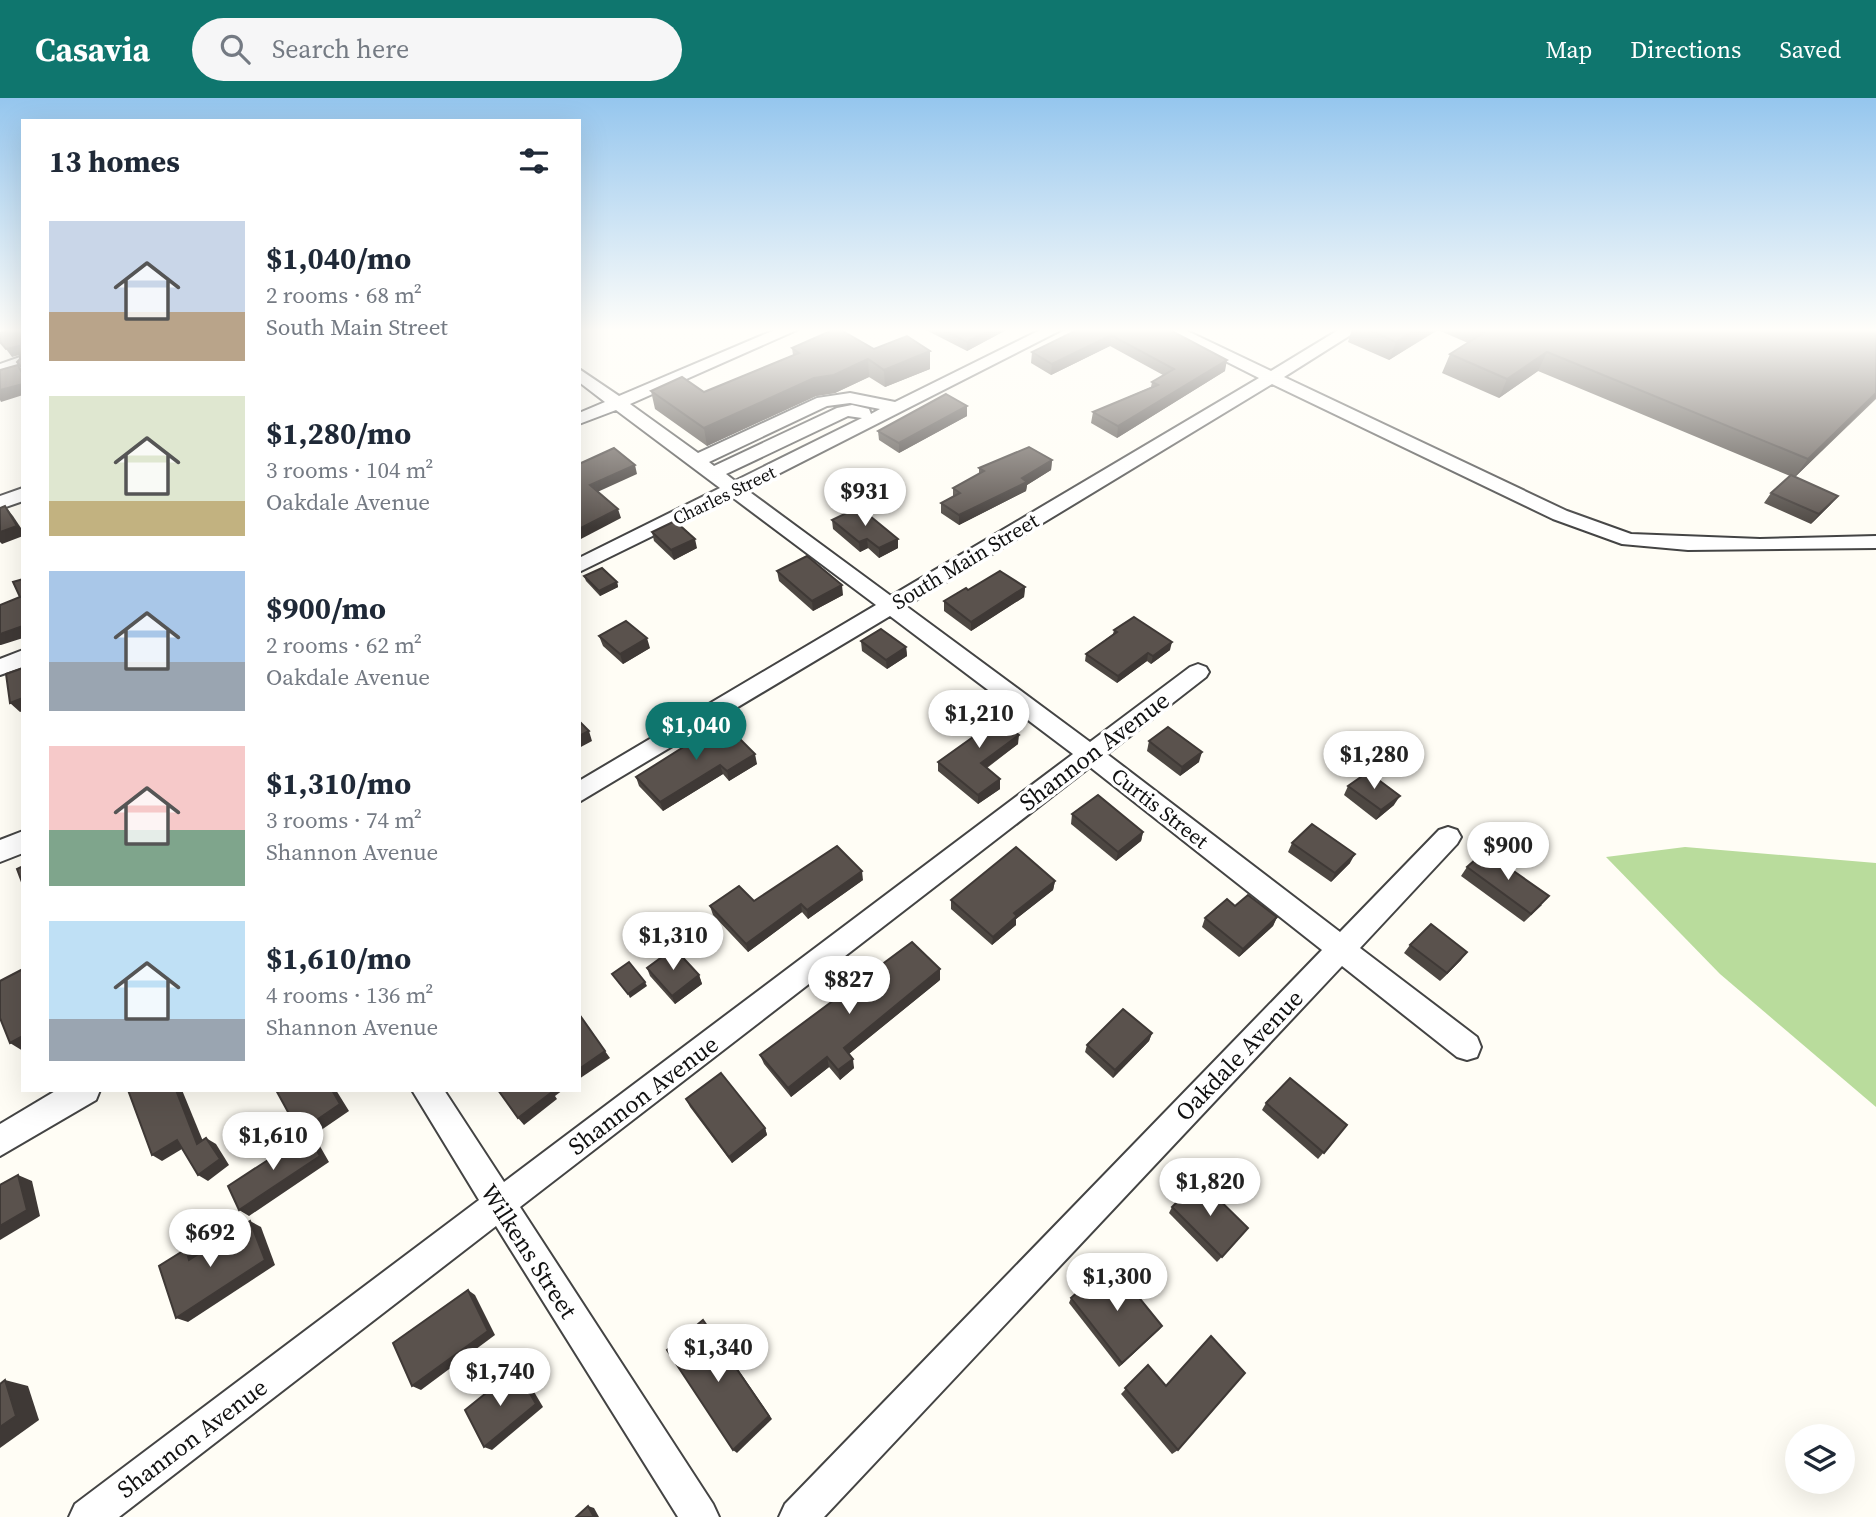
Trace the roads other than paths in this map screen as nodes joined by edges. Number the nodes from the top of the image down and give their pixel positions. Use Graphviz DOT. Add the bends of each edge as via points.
graph roads {
  1 [pos="607,395"];
  2 [pos="635,395"];
  3 [pos="923,395"];
  4 [pos="1241,395"];
  5 [pos="1306,395"];
  6 [pos="617,403"];
  7 [pos="898,408"];
  8 [pos="581,418"];
  9 [pos="874,420"];
  10 [pos="705,467"];
  11 [pos="735,489"];
  12 [pos="21,495"];
  13 [pos="0,503"];
  14 [pos="1876,542"];
  15 [pos="581,565"];
  16 [pos="891,606"];
  17 [pos="21,659"];
  18 [pos="0,667"];
  19 [pos="1198,672"];
  20 [pos="1090,754"];
  21 [pos="581,792"];
  22 [pos="1448,837"];
  23 [pos="21,842"];
  24 [pos="0,852"];
  25 [pos="1341,948"];
  26 [pos="1467,1047"];
  27 [pos="82,1092"];
  28 [pos="428,1092"];
  29 [pos="0,1141"];
  30 [pos="499,1205"];
  31 [pos="88,1517"];
  32 [pos="700,1517"];
  33 [pos="798,1517"];
  1 -- 6 [label="street, Curtis Street"];
  2 -- 6 [label="street"];
  3 -- 7 [label="street, Charles Street"];
  4 -- 16 [label="street, South Main Street"];
  5 -- 14 [label="street" via="1560,515 1629,540 1736,545"];
  6 -- 8 [label="street"];
  6 -- 10 [label="street, Curtis Street"];
  7 -- 9 [label="street, Charles Street"];
  7 -- 10 [label="street" via="850,398 823,402"];
  9 -- 10 [label="street" via="860,412 843,412"];
  9 -- 11 [label="street, Charles Street"];
  10 -- 11 [label="street, Curtis Street"];
  11 -- 15 [label="street, Charles Street"];
  11 -- 16 [label="street, Curtis Street"];
  12 -- 13 [label="street"];
  16 -- 20 [label="street, Curtis Street"];
  16 -- 21 [label="street, South Main Street"];
  17 -- 18 [label="street"];
  19 -- 20 [label="street, Shannon Avenue"];
  20 -- 25 [label="street, Curtis Street"];
  20 -- 30 [label="street, Shannon Avenue"];
  22 -- 25 [label="street, Oakdale Avenue"];
  23 -- 24 [label="street"];
  25 -- 26 [label="street, Curtis Street"];
  25 -- 33 [label="street, Oakdale Avenue"];
  27 -- 29 [label="street"];
  28 -- 30 [label="street, Wilkens Street"];
  30 -- 31 [label="street, Shannon Avenue"];
  30 -- 32 [label="street, Wilkens Street"];
}
